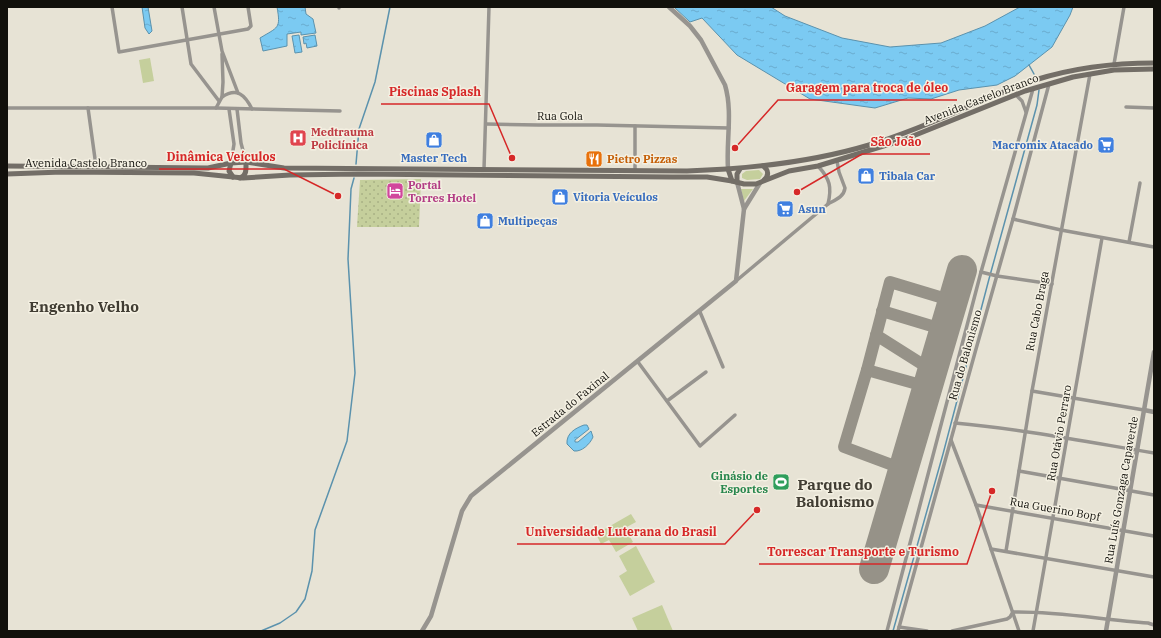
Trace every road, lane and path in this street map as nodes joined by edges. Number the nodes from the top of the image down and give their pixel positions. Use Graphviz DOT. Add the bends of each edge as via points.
graph roads {
  1 [pos="112,7"];
  2 [pos="182,7"];
  3 [pos="214,7"];
  4 [pos="248,7"];
  5 [pos="489,7"];
  6 [pos="668,7"];
  7 [pos="1124,7"];
  8 [pos="218,35"];
  9 [pos="187,41"];
  10 [pos="222,51"];
  11 [pos="1154,63"];
  12 [pos="1114,64"];
  13 [pos="1153,69"];
  14 [pos="1090,74"];
  15 [pos="1049,84"];
  16 [pos="1033,89"];
  17 [pos="238,93"];
  18 [pos="1016,95"];
  19 [pos="222,97"];
  20 [pos="219,101"];
  21 [pos="1126,107"];
  22 [pos="7,108"];
  23 [pos="88,108"];
  24 [pos="216,108"];
  25 [pos="1154,108"];
  26 [pos="229,109"];
  27 [pos="237,109"];
  28 [pos="252,109"];
  29 [pos="340,111"];
  30 [pos="1026,114"];
  31 [pos="486,124"];
  32 [pos="635,126"];
  33 [pos="729,128"];
  34 [pos="241,143"];
  35 [pos="234,144"];
  36 [pos="837,161"];
  37 [pos="246,162"];
  38 [pos="231,163"];
  39 [pos="7,166"];
  40 [pos="96,166"];
  41 [pos="763,166"];
  42 [pos="818,166"];
  43 [pos="484,169"];
  44 [pos="728,169"];
  45 [pos="740,169"];
  46 [pos="635,170"];
  47 [pos="7,174"];
  48 [pos="233,177"];
  49 [pos="240,178"];
  50 [pos="734,181"];
  51 [pos="762,182"];
  52 [pos="1140,183"];
  53 [pos="828,204"];
  54 [pos="744,209"];
  55 [pos="1013,219"];
  56 [pos="1061,230"];
  57 [pos="1102,238"];
  58 [pos="1129,242"];
  59 [pos="1154,247"];
  60 [pos="984,273"];
  61 [pos="995,276"];
  62 [pos="736,281"];
  63 [pos="1052,284"];
  64 [pos="700,312"];
  65 [pos="1154,352"];
  66 [pos="638,362"];
  67 [pos="1153,366"];
  68 [pos="722,367"];
  69 [pos="706,372"];
  70 [pos="1032,391"];
  71 [pos="1074,398"];
  72 [pos="667,401"];
  73 [pos="1144,410"];
  74 [pos="1154,412"];
  75 [pos="735,415"];
  76 [pos="955,423"];
  77 [pos="1025,431"];
  78 [pos="1067,439"];
  79 [pos="951,440"];
  80 [pos="1137,450"];
  81 [pos="1154,453"];
  82 [pos="1019,471"];
  83 [pos="1061,478"];
  84 [pos="1130,490"];
  85 [pos="1154,495"];
  86 [pos="976,505"];
  87 [pos="1012,511"];
  88 [pos="1054,518"];
  89 [pos="1123,530"];
  90 [pos="1154,536"];
  91 [pos="991,549"];
  92 [pos="1006,551"];
  93 [pos="1046,558"];
  94 [pos="1116,570"];
  95 [pos="1154,577"];
  96 [pos="1013,612"];
  97 [pos="1037,612"];
  98 [pos="1108,620"];
  99 [pos="981,625"];
  100 [pos="1154,625"];
  101 [pos="899,629"];
  102 [pos="422,631"];
  103 [pos="887,631"];
  104 [pos="924,631"];
  105 [pos="927,631"];
  106 [pos="952,631"];
  107 [pos="982,631"];
  108 [pos="1020,631"];
  109 [pos="1033,631"];
  110 [pos="1106,631"];
  1 -- 9 [label="street" via="120,52"];
  2 -- 9 [label="street"];
  3 -- 8 [label="street"];
  4 -- 8 [label="street" via="251,26 248,29"];
  5 -- 31 [label="street"];
  6 -- 33 [label="street" via="702,40 722,79 727,93"];
  7 -- 12 [label="street"];
  8 -- 9 [label="street"];
  8 -- 10 [label="street"];
  9 -- 20 [label="street" via="191,64"];
  10 -- 17 [label="street"];
  10 -- 19 [label="street"];
  11 -- 12 [label="main road, Avenida Castelo Branco"];
  11 -- 13 [label="main road"];
  12 -- 41 [label="main road, Avenida Castelo Branco" via="1072,70 1036,80 869,145 814,159"];
  13 -- 14 [label="main road, Avenida Castelo Branco" via="1114,70"];
  14 -- 15 [label="main road, Avenida Castelo Branco"];
  14 -- 56 [label="street, Rua Cabo Braga"];
  15 -- 16 [label="main road, Avenida Castelo Branco"];
  15 -- 55 [label="street, Rua do Balonismo"];
  16 -- 18 [label="main road, Avenida Castelo Branco"];
  16 -- 30 [label="street, Rua do Balonismo"];
  17 -- 19 [label="street" via="232,92"];
  17 -- 28 [label="street" via="247,99"];
  18 -- 30 [label="street" via="1022,101"];
  18 -- 36 [label="main road, Avenida Castelo Branco" via="903,140"];
  19 -- 20 [label="street"];
  20 -- 24 [label="street"];
  21 -- 25 [label="street"];
  22 -- 23 [label="street"];
  23 -- 24 [label="street"];
  23 -- 40 [label="street"];
  24 -- 26 [label="street"];
  26 -- 27 [label="street"];
  26 -- 35 [label="street"];
  27 -- 28 [label="street"];
  27 -- 34 [label="street"];
  28 -- 29 [label="street"];
  30 -- 60 [label="street, Rua do Balonismo"];
  31 -- 32 [label="street, Rua Gola"];
  31 -- 43 [label="street"];
  32 -- 33 [label="street, Rua Gola"];
  32 -- 46 [label="street"];
  33 -- 44 [label="street"];
  34 -- 35 [label="street"];
  34 -- 37 [label="street"];
  35 -- 38 [label="street"];
  36 -- 42 [label="main road, Avenida Castelo Branco"];
  36 -- 53 [label="street" via="845,190"];
  37 -- 38 [label="main road, Avenida Castelo Branco"];
  37 -- 43 [label="main road, Avenida Castelo Branco" via="284,168"];
  37 -- 49 [label="main road" via="246,173"];
  38 -- 40 [label="main road, Avenida Castelo Branco" via="208,168"];
  38 -- 48 [label="main road" via="229,171"];
  39 -- 40 [label="main road, Avenida Castelo Branco"];
  41 -- 45 [label="main road, Avenida Castelo Branco"];
  41 -- 51 [label="main road" via="768,174"];
  42 -- 51 [label="main road, Avenida Castelo Branco" via="789,171"];
  42 -- 53 [label="street" via="829,182 831,192"];
  43 -- 46 [label="main road, Avenida Castelo Branco"];
  44 -- 45 [label="main road, Avenida Castelo Branco"];
  44 -- 46 [label="main road, Avenida Castelo Branco"];
  44 -- 50 [label="main road"];
  45 -- 50 [label="main road"];
  47 -- 48 [label="main road, Avenida Castelo Branco" via="194,173"];
  48 -- 49 [label="main road, Avenida Castelo Branco"];
  49 -- 50 [label="main road, Avenida Castelo Branco" via="358,174 702,177"];
  50 -- 51 [label="main road, Avenida Castelo Branco" via="751,184"];
  50 -- 54 [label="street"];
  51 -- 54 [label="street"];
  52 -- 58 [label="street"];
  53 -- 62 [label="street"];
  54 -- 62 [label="street"];
  55 -- 56 [label="street"];
  55 -- 61 [label="street, Rua do Balonismo"];
  56 -- 57 [label="street"];
  56 -- 63 [label="street, Rua Cabo Braga"];
  57 -- 58 [label="street"];
  57 -- 71 [label="street, Rua Otávio Perraro"];
  58 -- 59 [label="street"];
  60 -- 61 [label="street"];
  60 -- 103 [label="street, Rua do Balonismo"];
  61 -- 63 [label="street"];
  61 -- 76 [label="street, Rua do Balonismo"];
  62 -- 64 [label="street, Estrada do Faxinal"];
  63 -- 70 [label="street, Rua Cabo Braga"];
  64 -- 66 [label="street, Estrada do Faxinal"];
  64 -- 68 [label="street"];
  65 -- 67 [label="street, Rua Luís Gonzaga Capaverde"];
  66 -- 72 [label="street"];
  66 -- 102 [label="street, Estrada do Faxinal" via="471,496 462,511 431,616"];
  67 -- 73 [label="street, Rua Luís Gonzaga Capaverde"];
  69 -- 72 [label="street"];
  70 -- 71 [label="street"];
  70 -- 77 [label="street, Rua Cabo Braga"];
  71 -- 73 [label="street"];
  71 -- 78 [label="street, Rua Otávio Perraro"];
  72 -- 75 [label="street" via="700,446"];
  73 -- 74 [label="street"];
  73 -- 80 [label="street, Rua Luís Gonzaga Capaverde"];
  76 -- 77 [label="street"];
  76 -- 79 [label="street, Rua do Balonismo"];
  77 -- 78 [label="street"];
  77 -- 82 [label="street, Rua Cabo Braga"];
  78 -- 80 [label="street"];
  78 -- 83 [label="street, Rua Otávio Perraro"];
  79 -- 86 [label="street"];
  79 -- 101 [label="street, Rua do Balonismo"];
  80 -- 81 [label="street"];
  80 -- 84 [label="street, Rua Luís Gonzaga Capaverde"];
  82 -- 83 [label="street"];
  82 -- 87 [label="street, Rua Cabo Braga"];
  83 -- 84 [label="street"];
  83 -- 88 [label="street, Rua Otávio Perraro"];
  84 -- 85 [label="street"];
  84 -- 89 [label="street, Rua Luís Gonzaga Capaverde"];
  86 -- 87 [label="street, Rua Guerino Bopf"];
  86 -- 91 [label="street"];
  87 -- 88 [label="street, Rua Guerino Bopf"];
  87 -- 92 [label="street, Rua Cabo Braga"];
  88 -- 89 [label="street, Rua Guerino Bopf"];
  88 -- 93 [label="street, Rua Otávio Perraro"];
  89 -- 90 [label="street, Rua Guerino Bopf"];
  89 -- 94 [label="street, Rua Luís Gonzaga Capaverde"];
  91 -- 92 [label="street"];
  91 -- 96 [label="street"];
  92 -- 93 [label="street"];
  93 -- 94 [label="street"];
  93 -- 97 [label="street, Rua Otávio Perraro"];
  94 -- 95 [label="street"];
  94 -- 98 [label="street, Rua Luís Gonzaga Capaverde"];
  96 -- 97 [label="street"];
  96 -- 99 [label="street" via="1007,619"];
  96 -- 108 [label="street"];
  97 -- 98 [label="street"];
  97 -- 109 [label="street, Rua Otávio Perraro"];
  98 -- 100 [label="street"];
  98 -- 110 [label="street, Rua Luís Gonzaga Capaverde"];
  99 -- 106 [label="street"];
  99 -- 107 [label="street"];
  101 -- 104 [label="street"];
  104 -- 105 [label="street"];
}
